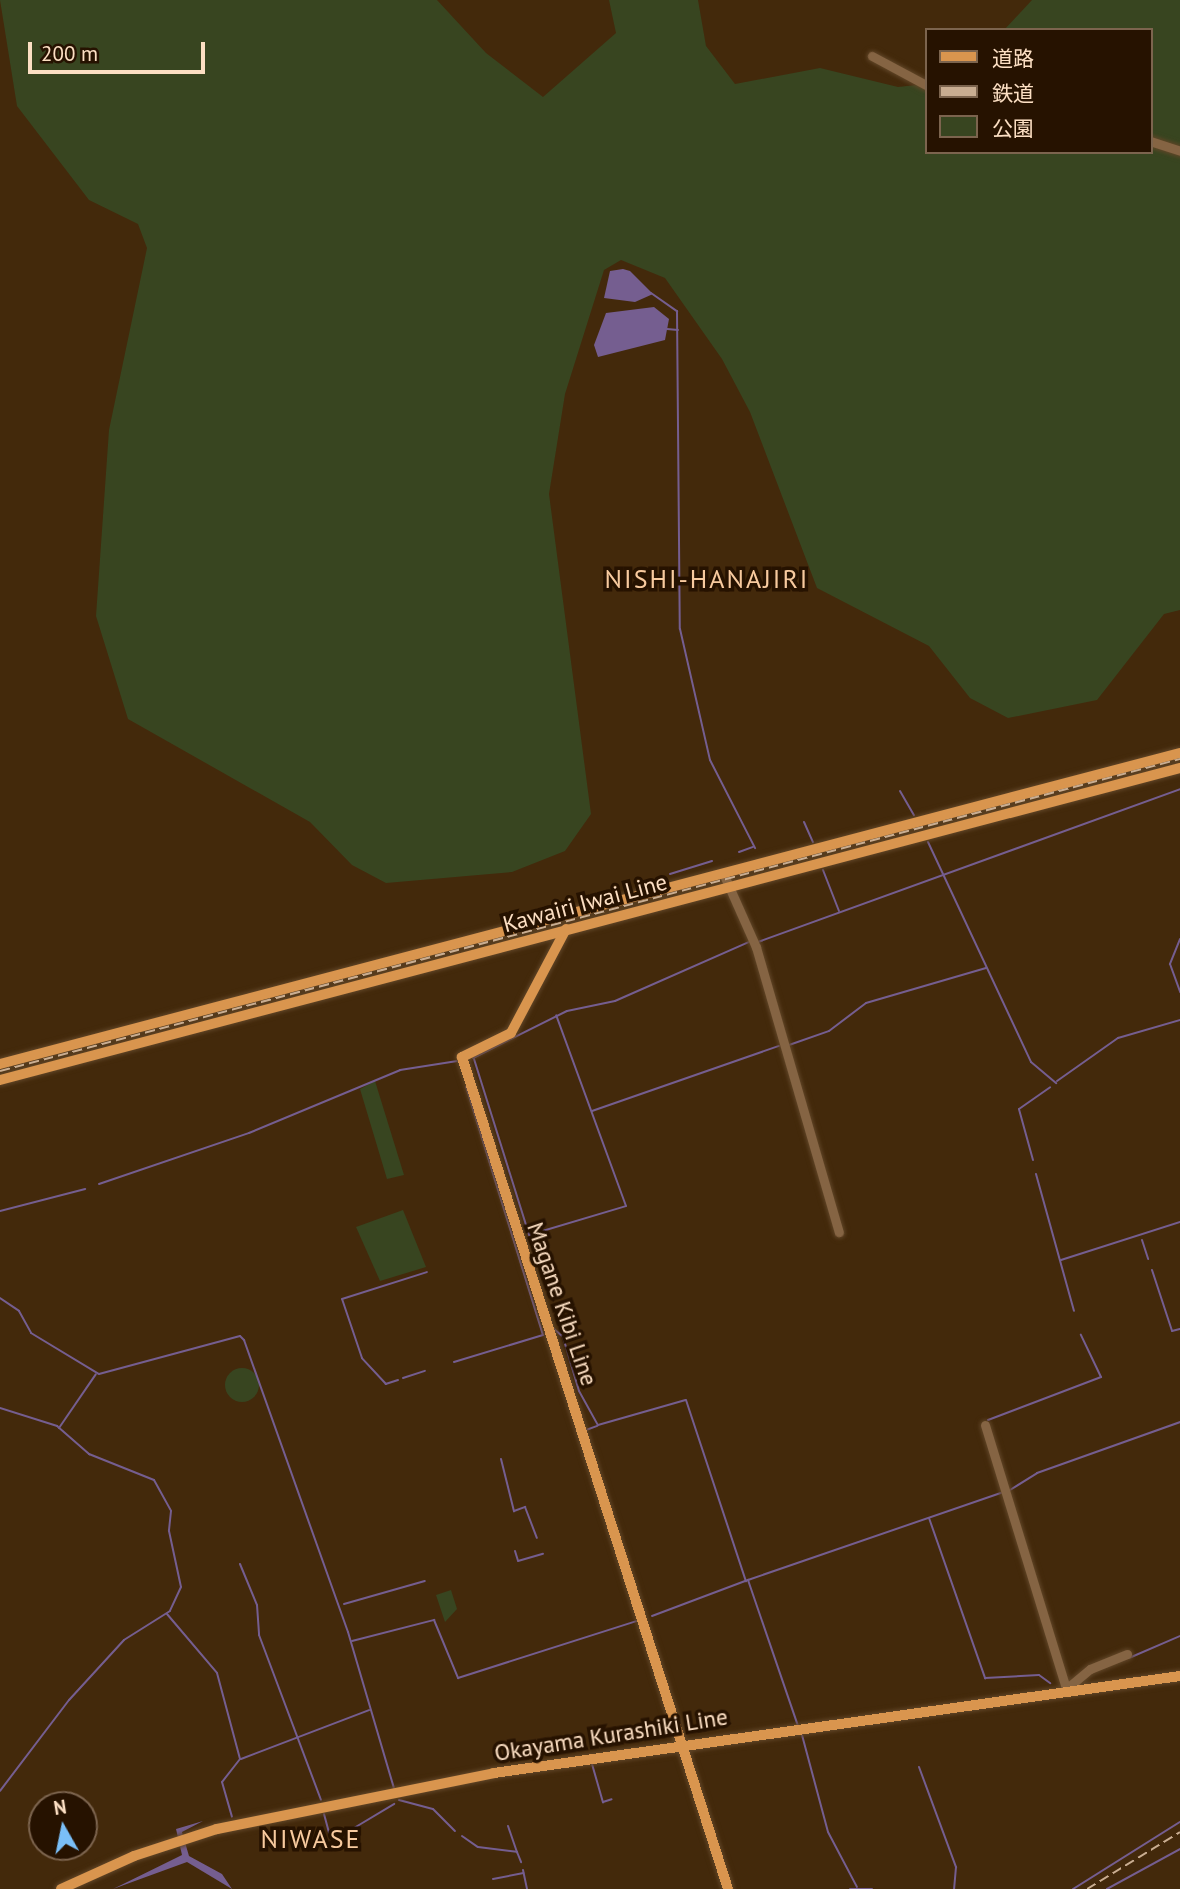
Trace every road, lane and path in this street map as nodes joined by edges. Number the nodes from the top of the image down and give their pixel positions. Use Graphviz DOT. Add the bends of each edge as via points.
graph roads {
  1 [pos="872,56"];
  2 [pos="925,84"];
  3 [pos="1152,142"];
  4 [pos="1180,151"];
  5 [pos="1180,753"];
  6 [pos="1180,768"];
  7 [pos="723,873"];
  8 [pos="731,886"];
  9 [pos="571,913"];
  10 [pos="566,931"];
  11 [pos="0,1065"];
  12 [pos="0,1080"];
  13 [pos="839,1232"];
  14 [pos="985,1425"];
  15 [pos="1127,1654"];
  16 [pos="1180,1676"];
  17 [pos="682,1744"];
  18 [pos="61,1889"];
  19 [pos="728,1889"];
  1 -- 2 [label="street"];
  3 -- 4 [label="street"];
  5 -- 7 [label="main road, Kawairi Iwai Line"];
  6 -- 8 [label="main road, Kawairi Iwai Line"];
  7 -- 8 [label="street"];
  7 -- 9 [label="main road, Kawairi Iwai Line"];
  8 -- 10 [label="main road, Kawairi Iwai Line"];
  8 -- 13 [label="street" via="755,942"];
  9 -- 10 [label="main road, Magane Kibi Line"];
  9 -- 11 [label="main road, Kawairi Iwai Line"];
  10 -- 12 [label="main road, Kawairi Iwai Line"];
  10 -- 17 [label="main road, Magane Kibi Line" via="511,1033 462,1057"];
  14 -- 15 [label="street" via="1066,1689 1090,1668"];
  16 -- 17 [label="main road, Okayama Kurashiki Line"];
  17 -- 18 [label="main road, Okayama Kurashiki Line" via="494,1773 181,1840"];
  17 -- 19 [label="main road"];
}
